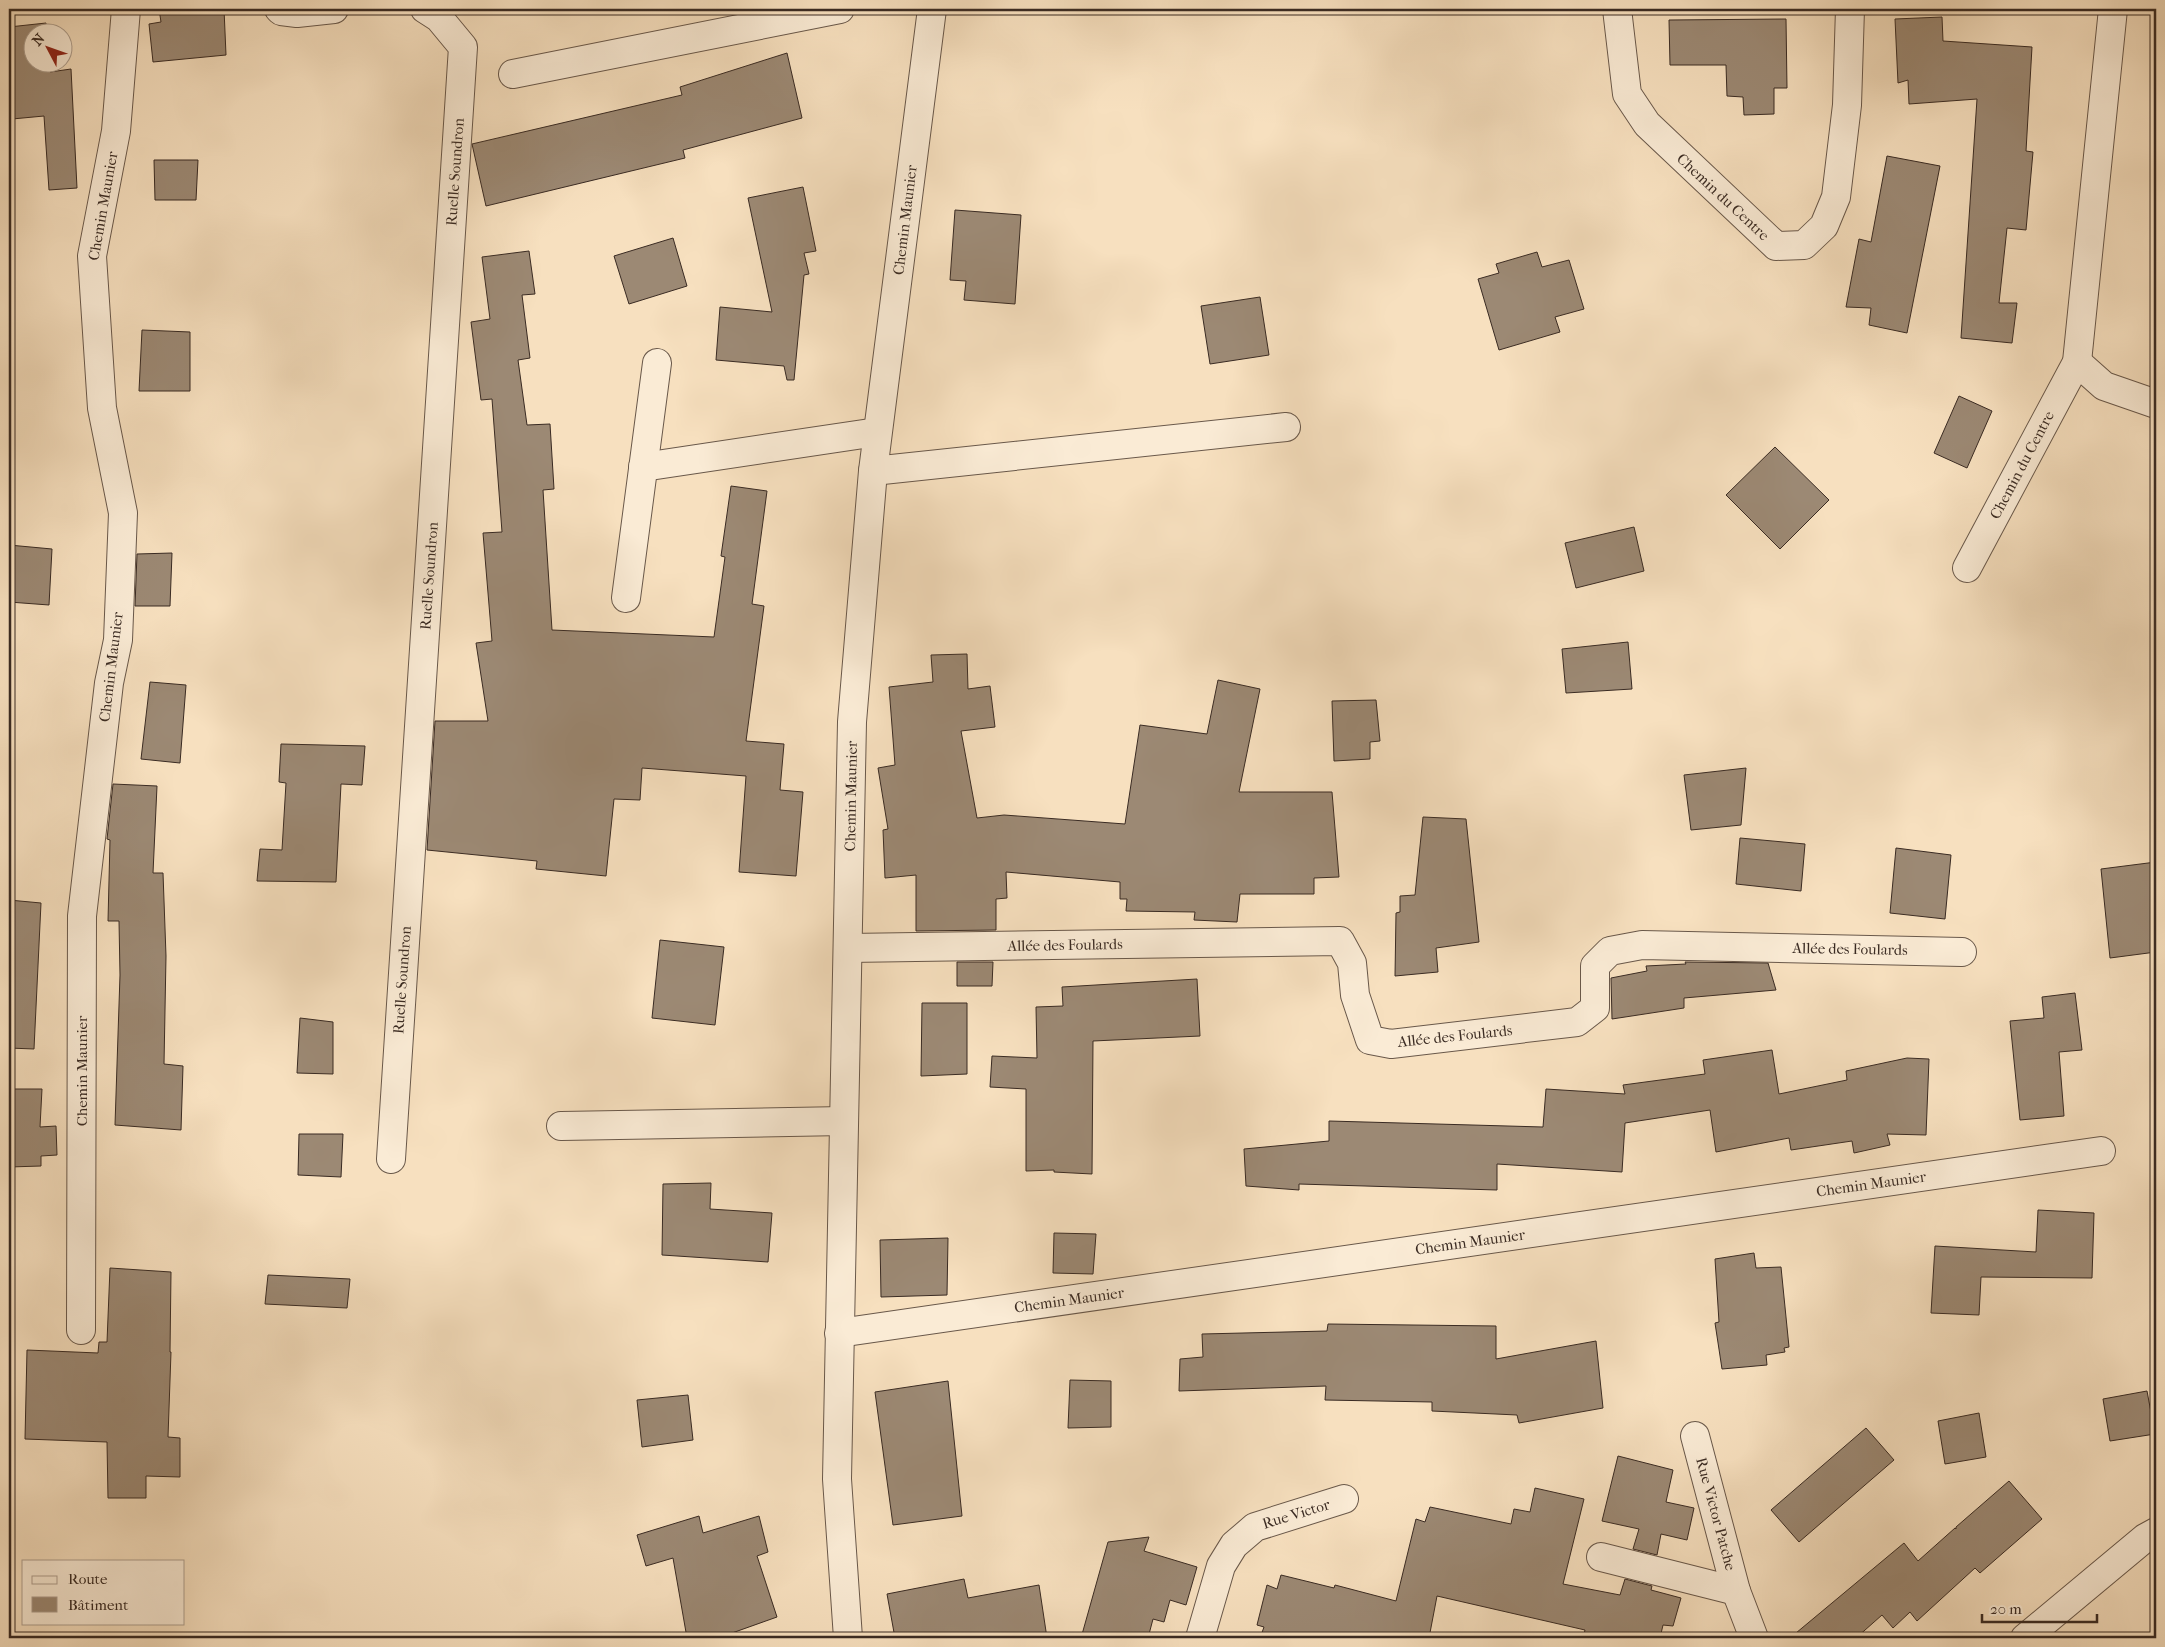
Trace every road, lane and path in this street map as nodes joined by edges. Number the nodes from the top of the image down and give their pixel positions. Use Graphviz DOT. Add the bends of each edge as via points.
graph roads {
  1 [pos="126,9"];
  2 [pos="279,9"];
  3 [pos="334,9"];
  4 [pos="425,9"];
  5 [pos="840,9"];
  6 [pos="932,9"];
  7 [pos="1617,9"];
  8 [pos="1850,9"];
  9 [pos="2113,9"];
  10 [pos="513,74"];
  11 [pos="2078,362"];
  12 [pos="657,363"];
  13 [pos="2156,404"];
  14 [pos="1286,427"];
  15 [pos="877,432"];
  16 [pos="642,467"];
  17 [pos="872,472"];
  18 [pos="1967,568"];
  19 [pos="626,598"];
  20 [pos="848,948"];
  21 [pos="1962,952"];
  22 [pos="844,1121"];
  23 [pos="561,1126"];
  24 [pos="2101,1151"];
  25 [pos="391,1159"];
  26 [pos="82,1330"];
  27 [pos="839,1333"];
  28 [pos="1695,1436"];
  29 [pos="1344,1499"];
  30 [pos="2156,1532"];
  31 [pos="1600,1557"];
  32 [pos="1736,1591"];
  33 [pos="848,1638"];
  34 [pos="1200,1638"];
  35 [pos="1754,1638"];
  36 [pos="2024,1638"];
  1 -- 26 [label="street, Chemin Maunier" via="116,131 92,256 102,408 123,514 118,640 109,683 82,916"];
  2 -- 3 [label="street" via="297,13"];
  4 -- 25 [label="street, Ruelle Soundron" via="439,18 463,47"];
  5 -- 10 [label="street"];
  6 -- 15 [label="street, Chemin Maunier"];
  7 -- 8 [label="street, Chemin du Centre" via="1627,94 1647,124 1776,246 1804,245 1824,226 1836,198 1847,105"];
  9 -- 11 [label="street, Chemin du Centre"];
  11 -- 13 [label="street" via="2104,386"];
  11 -- 18 [label="street, Chemin du Centre"];
  12 -- 16 [label="street"];
  14 -- 17 [label="street"];
  15 -- 16 [label="street"];
  15 -- 17 [label="street, Chemin Maunier"];
  16 -- 19 [label="street"];
  17 -- 20 [label="street, Chemin Maunier" via="852,722"];
  20 -- 21 [label="street, Allée des Foulards" via="1340,941 1352,963 1355,995 1370,1040 1391,1044 1578,1022 1595,1008 1594,966 1610,951 1642,945"];
  20 -- 22 [label="street, Chemin Maunier"];
  22 -- 23 [label="street"];
  22 -- 27 [label="street, Chemin Maunier"];
  24 -- 27 [label="street, Chemin Maunier"];
  27 -- 33 [label="street, Chemin Maunier" via="836,1479"];
  28 -- 32 [label="street, Rue Victor Patche"];
  29 -- 34 [label="street, Rue Victor" via="1255,1527 1234,1545 1221,1566"];
  30 -- 36 [label="street"];
  31 -- 32 [label="street, Rue Victor Patche"];
  32 -- 35 [label="street, Rue Victor Patche"];
}
